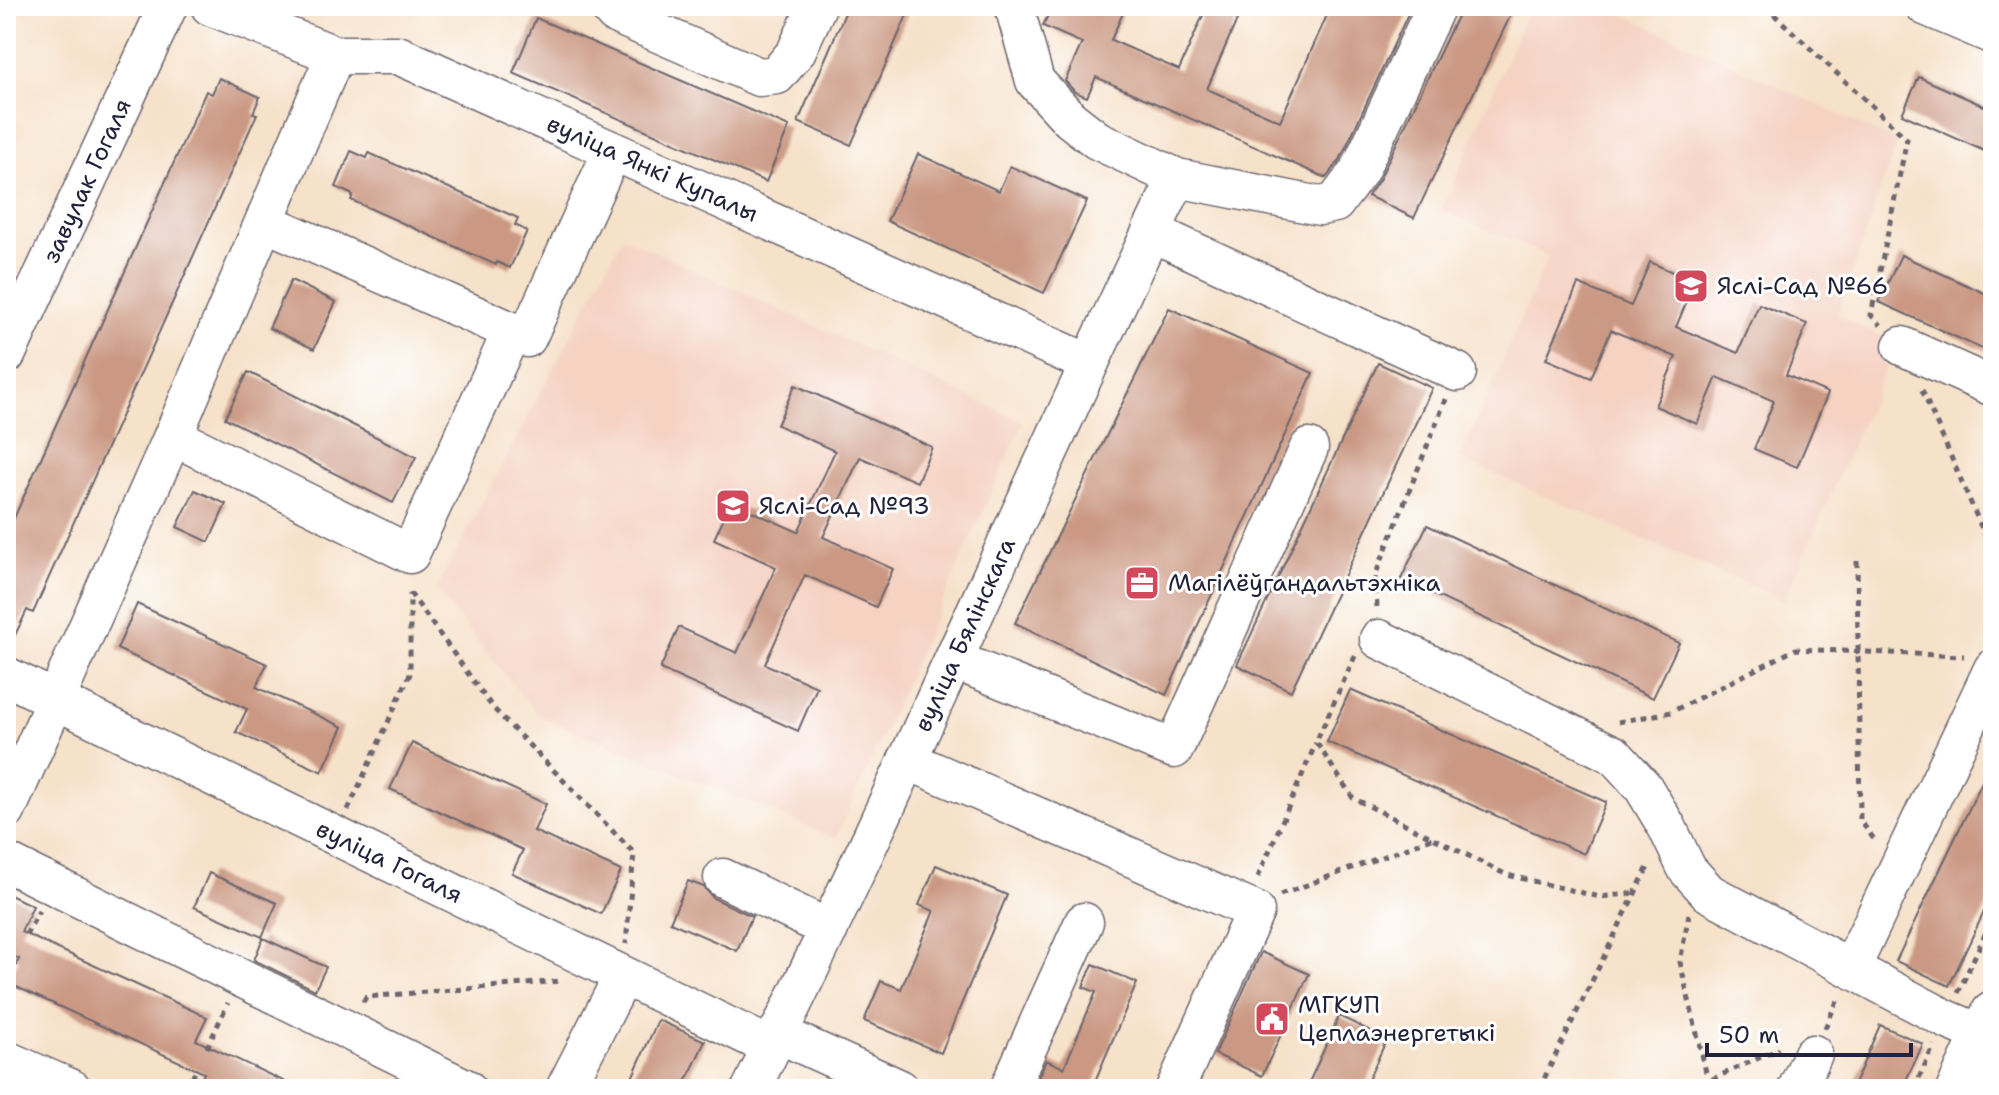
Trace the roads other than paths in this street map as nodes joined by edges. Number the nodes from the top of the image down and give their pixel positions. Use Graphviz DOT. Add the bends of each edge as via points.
graph roads {
  1 [pos="168,6"];
  2 [pos="210,6"];
  3 [pos="608,6"];
  4 [pos="817,6"];
  5 [pos="1014,6"];
  6 [pos="1436,6"];
  7 [pos="1925,6"];
  8 [pos="1993,35"];
  9 [pos="335,55"];
  10 [pos="612,152"];
  11 [pos="1177,178"];
  12 [pos="265,222"];
  13 [pos="1151,232"];
  14 [pos="14,316"];
  15 [pos="512,331"];
  16 [pos="1902,346"];
  17 [pos="6,355"];
  18 [pos="1088,363"];
  19 [pos="1457,372"];
  20 [pos="1993,387"];
  21 [pos="173,436"];
  22 [pos="1309,448"];
  23 [pos="1379,639"];
  24 [pos="954,660"];
  25 [pos="1986,662"];
  26 [pos="6,676"];
  27 [pos="57,700"];
  28 [pos="907,760"];
  29 [pos="6,811"];
  30 [pos="6,862"];
  31 [pos="723,878"];
  32 [pos="1084,922"];
  33 [pos="829,929"];
  34 [pos="1851,968"];
  35 [pos="623,976"];
  36 [pos="1988,1025"];
  37 [pos="774,1040"];
  38 [pos="1797,1051"];
  39 [pos="6,1060"];
  40 [pos="72,1089"];
  41 [pos="467,1089"];
  42 [pos="565,1089"];
  43 [pos="751,1089"];
  44 [pos="900,1089"];
  45 [pos="1009,1089"];
  46 [pos="1175,1089"];
  47 [pos="1797,1089"];
  48 [pos="1959,1089"];
  1 -- 14 [label="street, завулак Гогаля"];
  2 -- 9 [label="street, вуліца Янкі Купалы"];
  3 -- 4 [label="street" via="615,14 759,77 777,75 796,52"];
  5 -- 11 [label="street" via="1035,81 1070,119 1097,140"];
  6 -- 11 [label="street" via="1359,171 1335,203 1320,206"];
  7 -- 8 [label="street"];
  9 -- 10 [label="street, вуліца Янкі Купалы" via="398,55"];
  9 -- 12 [label="street"];
  10 -- 15 [label="street" via="527,338"];
  10 -- 18 [label="street, вуліца Янкі Купалы"];
  11 -- 13 [label="street, вуліца Бялінскага"];
  12 -- 15 [label="street"];
  12 -- 21 [label="street"];
  13 -- 18 [label="street, вуліца Бялінскага"];
  13 -- 19 [label="street"];
  14 -- 17 [label="street, завулак Гогаля"];
  15 -- 21 [label="street" via="410,554"];
  16 -- 20 [label="street"];
  18 -- 24 [label="street, вуліца Бялінскага"];
  21 -- 27 [label="street"];
  22 -- 24 [label="street" via="1174,749"];
  23 -- 34 [label="street" via="1614,755 1643,787 1687,869 1709,893"];
  24 -- 28 [label="street, вуліца Бялінскага"];
  25 -- 34 [label="street"];
  26 -- 27 [label="street, вуліца Гогаля"];
  27 -- 29 [label="street"];
  27 -- 35 [label="street, вуліца Гогаля"];
  28 -- 33 [label="street, вуліца Бялінскага"];
  28 -- 46 [label="street" via="1255,911"];
  30 -- 41 [label="street"];
  31 -- 33 [label="street"];
  32 -- 45 [label="street"];
  33 -- 37 [label="street, вуліца Бялінскага"];
  34 -- 36 [label="street" via="1946,1019"];
  35 -- 37 [label="street, вуліца Гогаля"];
  35 -- 42 [label="street"];
  36 -- 48 [label="main road"];
  37 -- 43 [label="street, вуліца Бялінскага"];
  37 -- 44 [label="street, вуліца Гогаля"];
  38 -- 47 [label="street"];
  39 -- 40 [label="street"];
}
